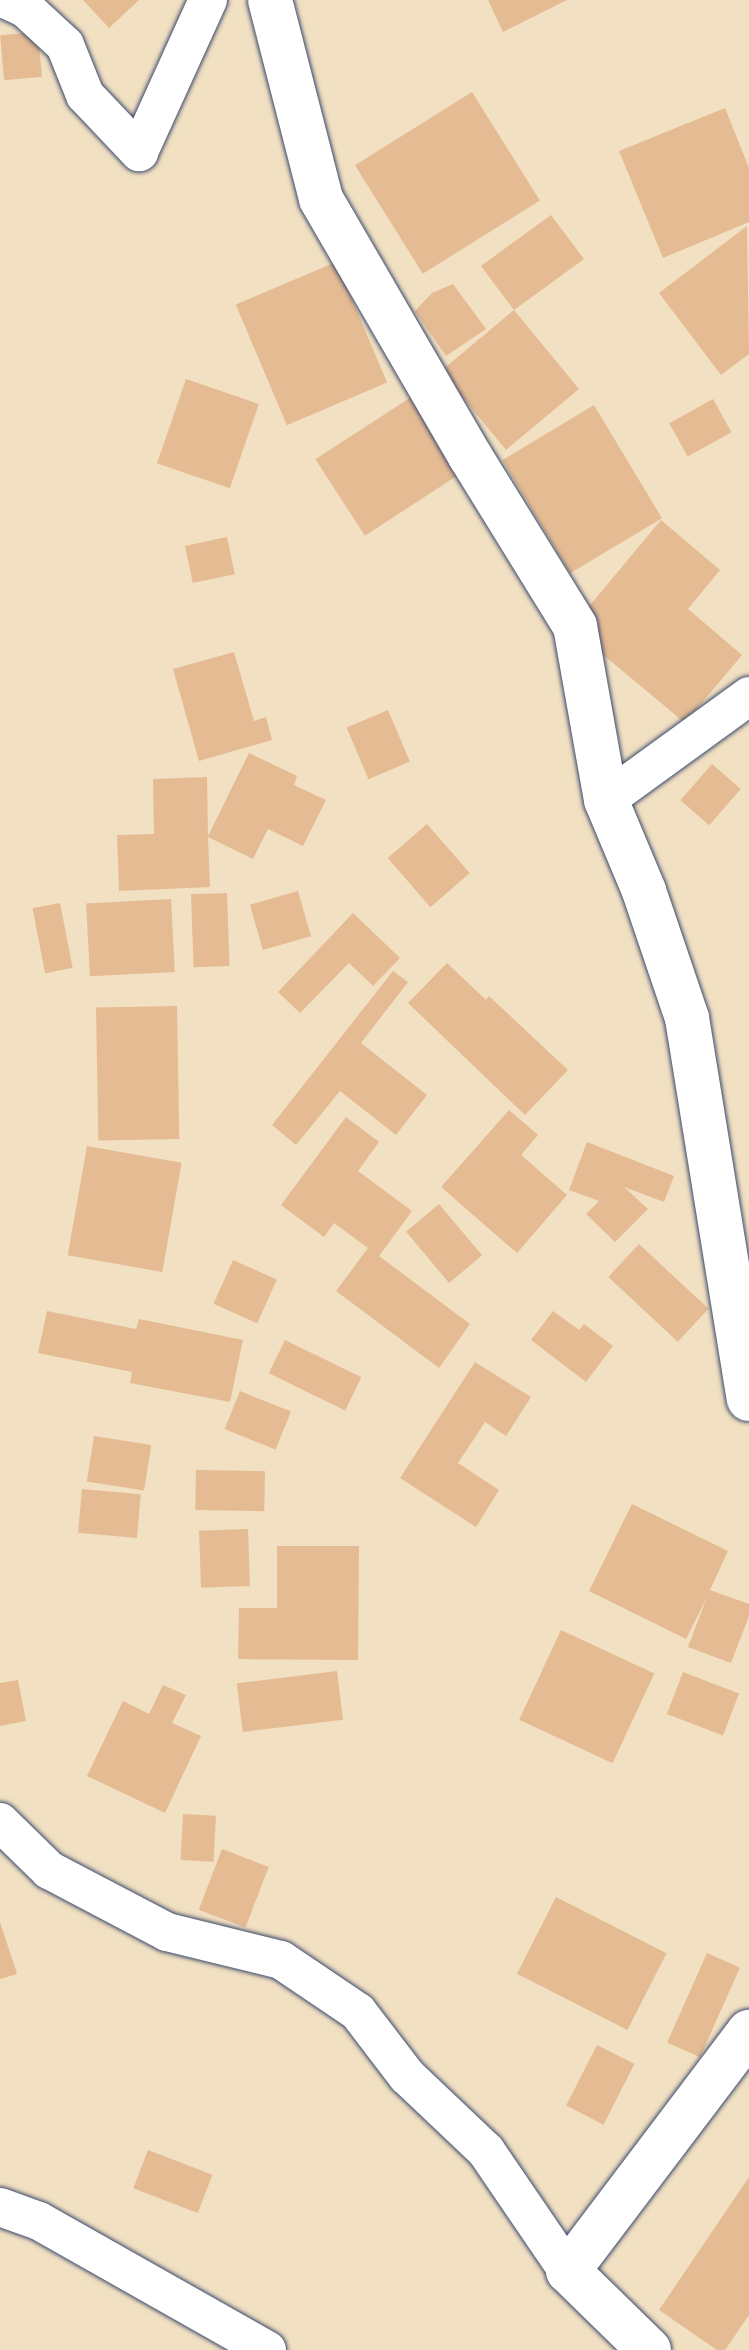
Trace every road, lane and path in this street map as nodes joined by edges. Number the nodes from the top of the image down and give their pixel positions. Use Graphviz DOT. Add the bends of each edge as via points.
graph roads {
  1 [pos="7,0"];
  2 [pos="208,0"];
  3 [pos="270,0"];
  4 [pos="749,696"];
  5 [pos="606,800"];
  6 [pos="749,1399"];
  7 [pos="0,1822"];
  8 [pos="749,2032"];
  9 [pos="0,2207"];
  10 [pos="568,2271"];
  11 [pos="267,2350"];
  12 [pos="649,2350"];
  1 -- 2 [label="street" via="26,9 65,45 85,95 139,152"];
  3 -- 5 [label="street" via="321,199 575,626"];
  4 -- 5 [label="street"];
  5 -- 6 [label="street" via="687,1018"];
  7 -- 10 [label="street" via="49,1870 167,1932 281,1960 358,2012 407,2076 486,2151"];
  8 -- 10 [label="street"];
  9 -- 11 [label="street" via="39,2221"];
  10 -- 12 [label="street"];
}
